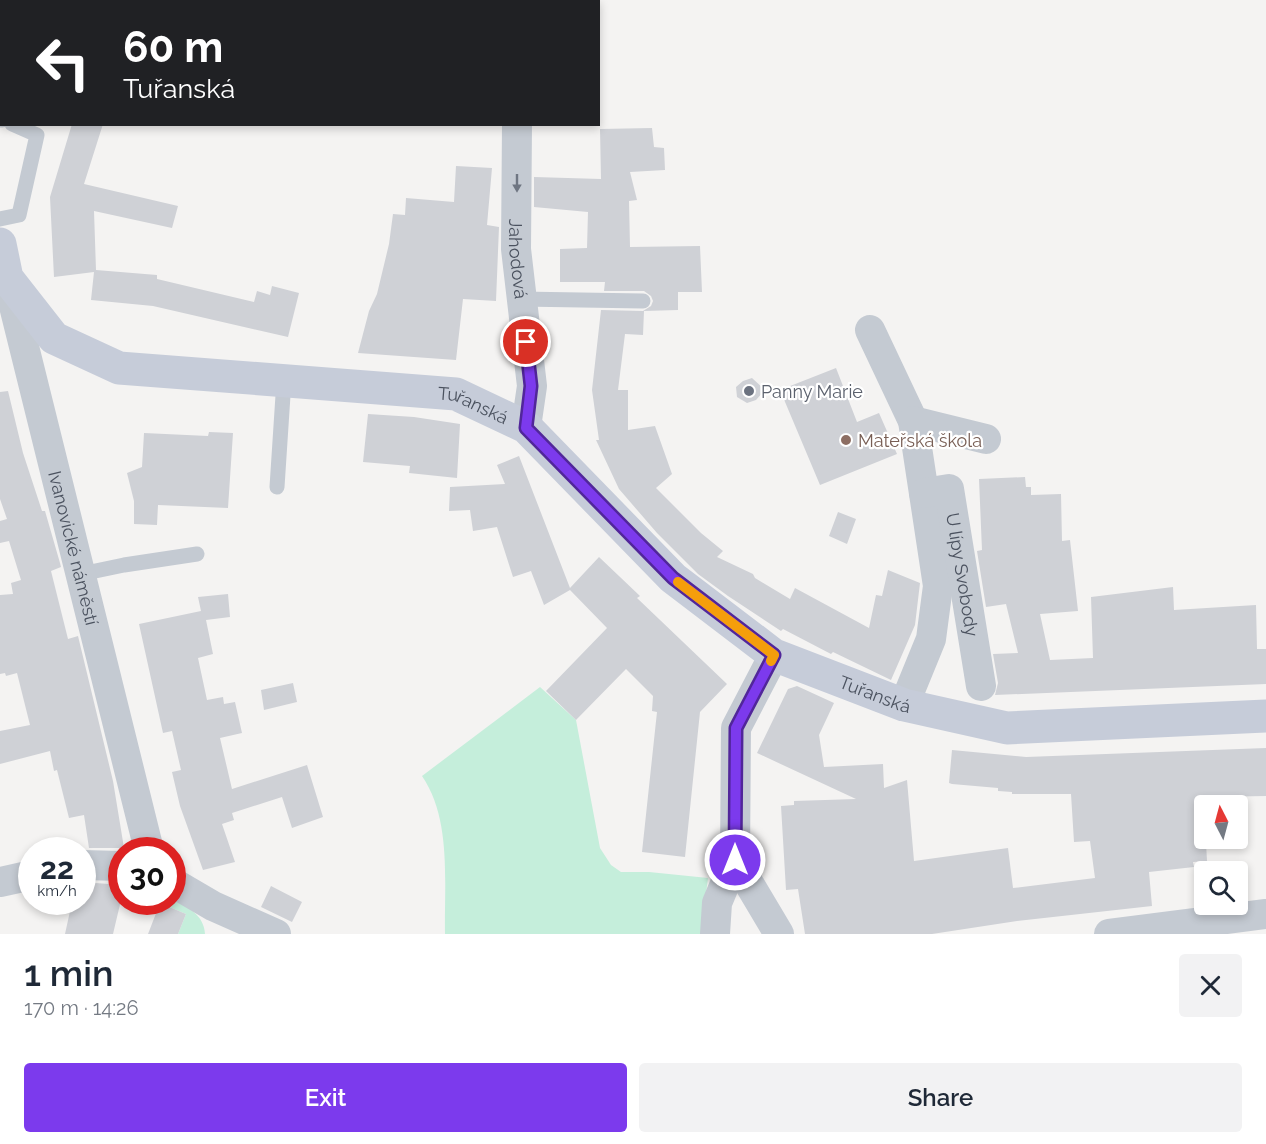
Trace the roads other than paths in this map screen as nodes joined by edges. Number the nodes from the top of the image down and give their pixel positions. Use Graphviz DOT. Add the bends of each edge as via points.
graph roads {
  1 [pos="17,126"];
  2 [pos="517,126"];
  3 [pos="0,219"];
  4 [pos="0,244"];
  5 [pos="8,278"];
  6 [pos="520,299"];
  7 [pos="643,301"];
  8 [pos="870,330"];
  9 [pos="284,380"];
  10 [pos="913,421"];
  11 [pos="526,428"];
  12 [pos="986,439"];
  13 [pos="277,487"];
  14 [pos="924,493"];
  15 [pos="197,554"];
  16 [pos="81,574"];
  17 [pos="774,655"];
  18 [pos="981,686"];
  19 [pos="904,705"];
  20 [pos="1266,716"];
  21 [pos="146,837"];
  22 [pos="735,860"];
  23 [pos="18,878"];
  24 [pos="0,882"];
  25 [pos="186,890"];
  26 [pos="1266,914"];
  27 [pos="1157,931"];
  28 [pos="276,934"];
  29 [pos="715,934"];
  30 [pos="779,934"];
  31 [pos="1109,934"];
  1 -- 3 [label="lane" via="37,135 19,215"];
  2 -- 6 [label="street, Jahodová, one-way" via="516,249"];
  4 -- 5 [label="main road, Ivanovické náměstí"];
  5 -- 9 [label="main road, Tuřanská" via="54,338 118,368"];
  5 -- 16 [label="street, Ivanovické náměstí"];
  6 -- 7 [label="lane"];
  6 -- 11 [label="street, Jahodová" via="531,386"];
  8 -- 10 [label="street, U lípy Svobody"];
  9 -- 11 [label="main road, Tuřanská" via="456,394"];
  9 -- 13 [label="lane"];
  10 -- 12 [label="street"];
  10 -- 14 [label="street, U lípy Svobody"];
  11 -- 17 [label="main road, Tuřanská" via="673,578"];
  14 -- 18 [label="street, U lípy Svobody" via="950,489"];
  14 -- 19 [label="street, U lípy Svobody" via="938,585 932,639"];
  15 -- 16 [label="lane"];
  16 -- 21 [label="street, Ivanovické náměstí"];
  17 -- 19 [label="main road, Tuřanská"];
  17 -- 22 [label="street" via="736,728"];
  19 -- 20 [label="main road, Tuřanská" via="1007,728"];
  22 -- 29 [label="street" via="717,903"];
  22 -- 30 [label="street"];
  23 -- 24 [label="street"];
  25 -- 28 [label="street"];
  26 -- 27 [label="street"];
  27 -- 31 [label="street"];
}
